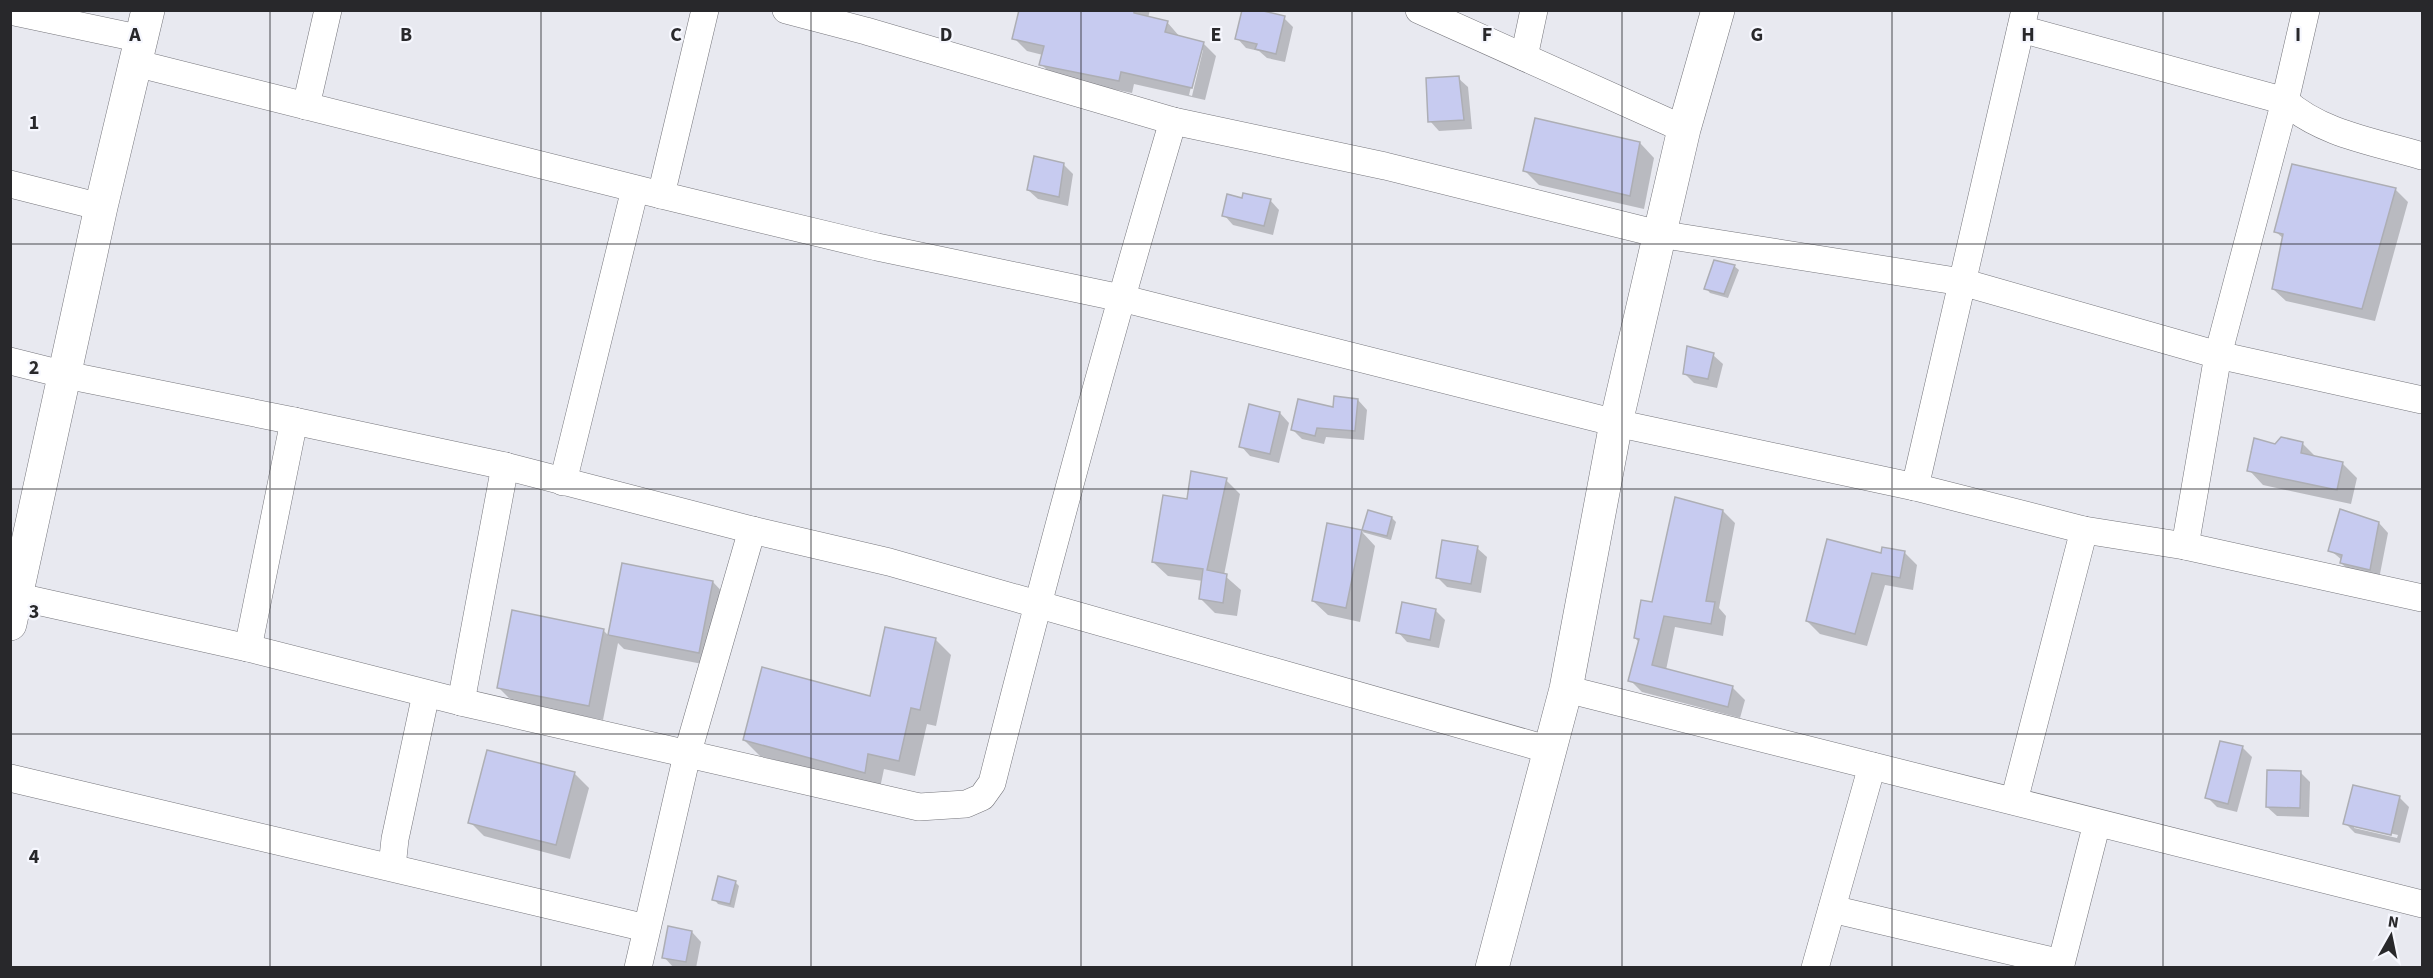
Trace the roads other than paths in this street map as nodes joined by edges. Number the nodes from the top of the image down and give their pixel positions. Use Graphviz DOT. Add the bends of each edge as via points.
graph roads {
  1 [pos="328,10"];
  2 [pos="705,10"];
  3 [pos="786,10"];
  4 [pos="1419,10"];
  5 [pos="1534,10"];
  6 [pos="1718,10"];
  7 [pos="2306,10"];
  8 [pos="10,11"];
  9 [pos="2023,20"];
  10 [pos="868,21"];
  11 [pos="142,38"];
  12 [pos="1524,57"];
  13 [pos="2285,101"];
  14 [pos="306,106"];
  15 [pos="1173,121"];
  16 [pos="1684,129"];
  17 [pos="2422,156"];
  18 [pos="10,184"];
  19 [pos="635,189"];
  20 [pos="661,195"];
  21 [pos="101,207"];
  22 [pos="1659,234"];
  23 [pos="1962,282"];
  24 [pos="1121,298"];
  25 [pos="2218,355"];
  26 [pos="10,361"];
  27 [pos="66,375"];
  28 [pos="2421,392"];
  29 [pos="294,421"];
  30 [pos="1616,423"];
  31 [pos="505,466"];
  32 [pos="562,482"];
  33 [pos="1915,487"];
  34 [pos="752,530"];
  35 [pos="2085,530"];
  36 [pos="2185,546"];
  37 [pos="2422,598"];
  38 [pos="1037,603"];
  39 [pos="13,605"];
  40 [pos="248,648"];
  41 [pos="1566,689"];
  42 [pos="426,694"];
  43 [pos="461,702"];
  44 [pos="1550,750"];
  45 [pos="687,755"];
  46 [pos="1872,766"];
  47 [pos="10,778"];
  48 [pos="2014,801"];
  49 [pos="2097,823"];
  50 [pos="392,867"];
  51 [pos="2422,904"];
  52 [pos="1832,909"];
  53 [pos="646,928"];
  54 [pos="2061,965"];
  55 [pos="638,968"];
  56 [pos="1492,968"];
  57 [pos="1815,968"];
  1 -- 14 [label="street"];
  2 -- 20 [label="street"];
  3 -- 10 [label="street"];
  4 -- 12 [label="street"];
  5 -- 12 [label="street"];
  6 -- 16 [label="street"];
  7 -- 13 [label="street"];
  8 -- 11 [label="street"];
  9 -- 13 [label="street"];
  9 -- 23 [label="street"];
  10 -- 15 [label="street"];
  11 -- 14 [label="street"];
  11 -- 21 [label="street"];
  12 -- 16 [label="street"];
  13 -- 17 [label="street" via="2298,113 2326,127"];
  13 -- 25 [label="street"];
  14 -- 19 [label="street"];
  15 -- 22 [label="street" via="1385,166"];
  15 -- 24 [label="street"];
  16 -- 22 [label="street"];
  18 -- 21 [label="street"];
  19 -- 20 [label="street"];
  19 -- 32 [label="street"];
  20 -- 24 [label="street" via="877,247"];
  21 -- 27 [label="street"];
  22 -- 23 [label="street"];
  22 -- 30 [label="street"];
  23 -- 25 [label="street"];
  23 -- 33 [label="street"];
  24 -- 30 [label="street"];
  24 -- 38 [label="street"];
  25 -- 28 [label="street"];
  25 -- 36 [label="street"];
  26 -- 27 [label="street"];
  27 -- 29 [label="street"];
  27 -- 39 [label="street"];
  29 -- 31 [label="street"];
  29 -- 40 [label="street"];
  30 -- 33 [label="street"];
  30 -- 41 [label="street"];
  31 -- 32 [label="street"];
  31 -- 43 [label="street"];
  32 -- 34 [label="street"];
  33 -- 35 [label="street"];
  34 -- 38 [label="street"];
  34 -- 45 [label="street"];
  35 -- 36 [label="street"];
  35 -- 48 [label="street"];
  36 -- 37 [label="street"];
  38 -- 44 [label="street"];
  38 -- 45 [label="street" via="992,783 982,797 966,804 920,807"];
  39 -- 40 [label="street"];
  40 -- 42 [label="street"];
  41 -- 44 [label="street"];
  41 -- 46 [label="street"];
  42 -- 43 [label="street"];
  42 -- 50 [label="street"];
  43 -- 45 [label="street"];
  44 -- 56 [label="street"];
  45 -- 53 [label="street"];
  46 -- 48 [label="street"];
  46 -- 52 [label="street"];
  47 -- 50 [label="street"];
  48 -- 49 [label="street"];
  49 -- 51 [label="street"];
  49 -- 54 [label="street"];
  50 -- 53 [label="street"];
  52 -- 54 [label="street"];
  52 -- 57 [label="street"];
  53 -- 55 [label="street"];
}
